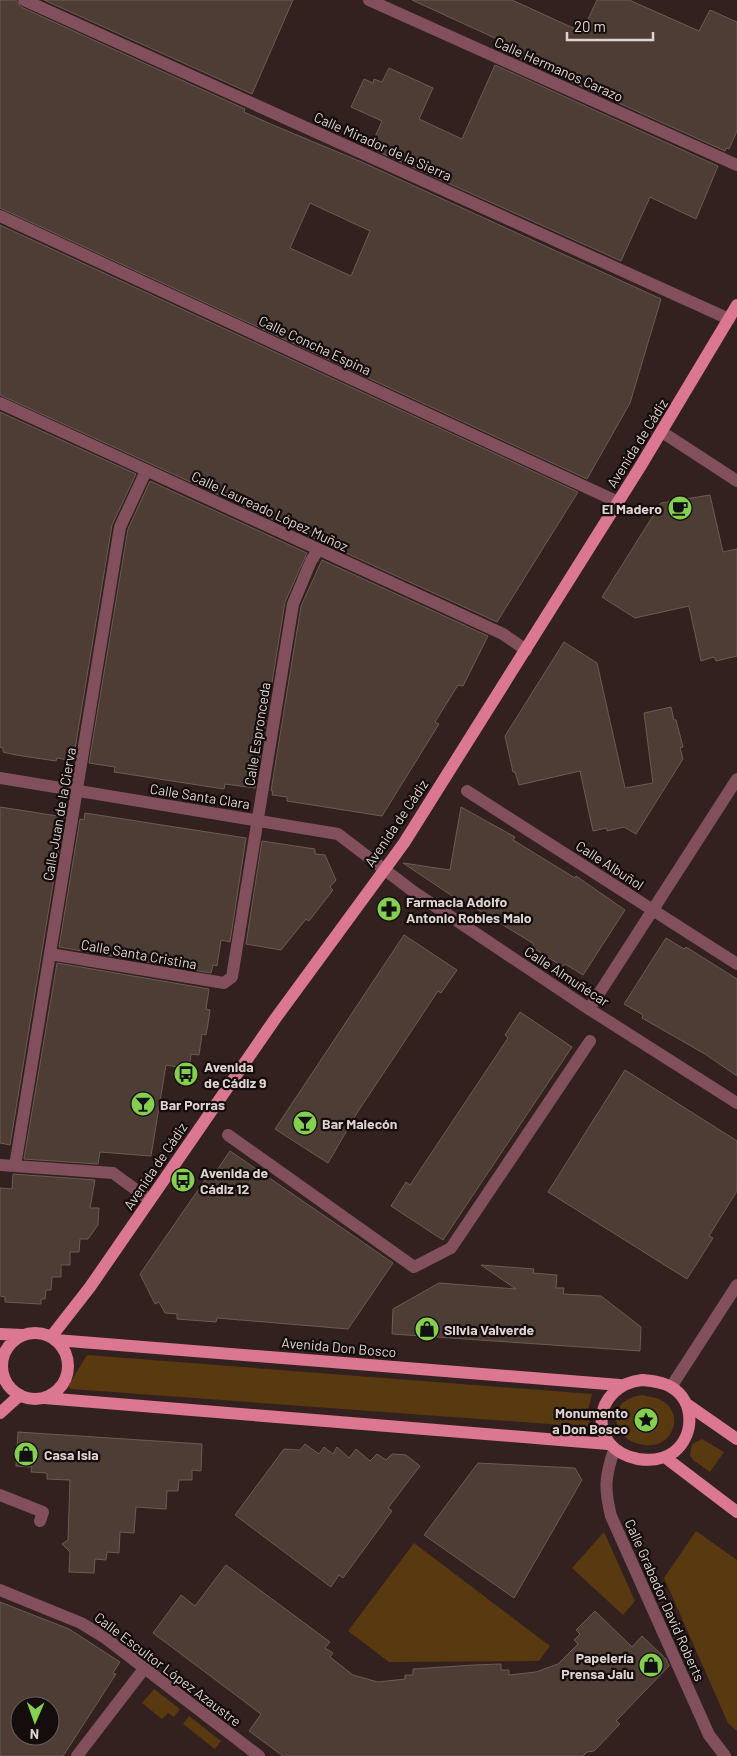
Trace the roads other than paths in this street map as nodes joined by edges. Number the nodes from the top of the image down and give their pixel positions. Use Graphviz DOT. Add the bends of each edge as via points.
graph roads {
  1 [pos="24,0"];
  2 [pos="370,0"];
  3 [pos="737,165"];
  4 [pos="0,216"];
  5 [pos="737,305"];
  6 [pos="729,319"];
  7 [pos="0,403"];
  8 [pos="662,432"];
  9 [pos="146,471"];
  10 [pos="737,481"];
  11 [pos="618,502"];
  12 [pos="318,550"];
  13 [pos="526,650"];
  14 [pos="0,778"];
  15 [pos="737,779"];
  16 [pos="78,791"];
  17 [pos="467,791"];
  18 [pos="258,821"];
  19 [pos="384,868"];
  20 [pos="653,910"];
  21 [pos="50,954"];
  22 [pos="737,964"];
  23 [pos="224,983"];
  24 [pos="589,1009"];
  25 [pos="590,1041"];
  26 [pos="737,1103"];
  27 [pos="228,1135"];
  28 [pos="0,1165"];
  29 [pos="15,1166"];
  30 [pos="150,1200"];
  31 [pos="737,1285"];
  32 [pos="0,1334"];
  33 [pos="23,1335"];
  34 [pos="53,1338"];
  35 [pos="620,1385"];
  36 [pos="671,1387"];
  37 [pos="0,1392"];
  38 [pos="18,1394"];
  39 [pos="44,1398"];
  40 [pos="688,1405"];
  41 [pos="0,1413"];
  42 [pos="737,1439"];
  43 [pos="611,1447"];
  44 [pos="666,1458"];
  45 [pos="0,1495"];
  46 [pos="737,1512"];
  47 [pos="40,1521"];
  48 [pos="0,1590"];
  49 [pos="140,1674"];
  50 [pos="77,1756"];
  51 [pos="259,1756"];
  52 [pos="726,1756"];
  1 -- 6 [label="street, Calle Mirador de la Sierra"];
  2 -- 3 [label="street, Calle Hermanos Carazo"];
  4 -- 11 [label="street, Calle Concha Espina"];
  5 -- 6 [label="main road, Avenida de Cádiz"];
  6 -- 8 [label="main road, Avenida de Cádiz"];
  7 -- 9 [label="street, Calle Laureado López Muñoz"];
  8 -- 10 [label="street"];
  8 -- 11 [label="main road, Avenida de Cádiz"];
  9 -- 12 [label="street, Calle Laureado López Muñoz"];
  9 -- 16 [label="street, Calle Juan de la Cierva" via="120,527"];
  11 -- 13 [label="main road, Avenida de Cádiz"];
  12 -- 13 [label="street, Calle Laureado López Muñoz" via="503,634"];
  12 -- 18 [label="street, Calle Espronceda" via="293,604"];
  13 -- 19 [label="main road, Avenida de Cádiz" via="404,843"];
  14 -- 16 [label="street, Calle Santa Clara"];
  15 -- 20 [label="street"];
  16 -- 18 [label="street, Calle Santa Clara"];
  16 -- 21 [label="street, Calle Juan de la Cierva"];
  17 -- 20 [label="street, Calle Albuñol"];
  18 -- 19 [label="street, Calle Santa Clara" via="338,834"];
  18 -- 23 [label="street, Calle Espronceda" via="232,977"];
  19 -- 24 [label="street, Calle Almuñécar" via="414,892"];
  19 -- 30 [label="main road, Avenida de Cádiz"];
  20 -- 22 [label="street, Calle Albuñol"];
  20 -- 24 [label="street"];
  21 -- 23 [label="street, Calle Santa Cristina"];
  21 -- 29 [label="street, Calle Juan de la Cierva"];
  24 -- 26 [label="street, Calle Almuñécar"];
  25 -- 27 [label="street" via="451,1248 414,1267"];
  28 -- 29 [label="street"];
  29 -- 30 [label="street" via="114,1173"];
  30 -- 34 [label="main road, Avenida de Cádiz"];
  31 -- 36 [label="street"];
  32 -- 33 [label="main road"];
  33 -- 34 [label="main road" via="32,1333"];
  33 -- 38 [label="main road" via="7,1347 2,1362 8,1386"];
  34 -- 35 [label="main road, Avenida Don Bosco"];
  34 -- 39 [label="main road" via="67,1357 66,1378 57,1390"];
  35 -- 36 [label="main road" via="642,1380"];
  35 -- 43 [label="main road" via="608,1400 601,1419 602,1432"];
  36 -- 40 [label="main road"];
  37 -- 38 [label="main road"];
  38 -- 39 [label="main road"];
  38 -- 41 [label="main road"];
  39 -- 43 [label="main road"];
  40 -- 42 [label="main road"];
  40 -- 44 [label="main road" via="690,1423 686,1437"];
  43 -- 44 [label="main road" via="626,1457 641,1460"];
  43 -- 52 [label="street, Calle Grabador David Roberts" via="604,1491 611,1516 709,1735"];
  44 -- 46 [label="main road"];
  45 -- 47 [label="street" via="43,1512"];
  48 -- 51 [label="street, Calle Escultor López Azaustre" via="81,1623 104,1637"];
  49 -- 50 [label="street"];
}
